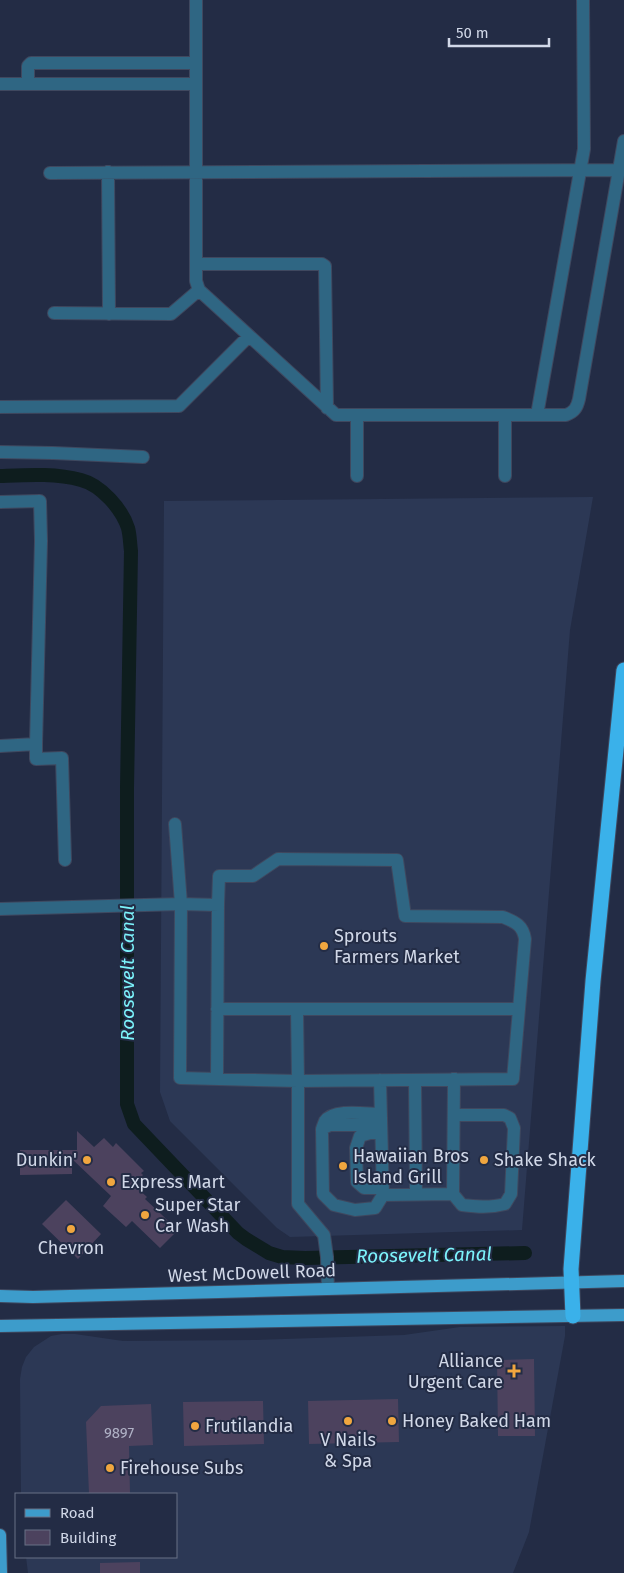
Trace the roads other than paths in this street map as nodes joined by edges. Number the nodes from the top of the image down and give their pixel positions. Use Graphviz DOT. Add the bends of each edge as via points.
graph roads {
  1 [pos="196,0"];
  2 [pos="583,0"];
  3 [pos="196,63"];
  4 [pos="0,84"];
  5 [pos="28,84"];
  6 [pos="196,84"];
  7 [pos="624,141"];
  8 [pos="581,170"];
  9 [pos="619,170"];
  10 [pos="50,172"];
  11 [pos="108,172"];
  12 [pos="196,172"];
  13 [pos="196,264"];
  14 [pos="199,290"];
  15 [pos="54,313"];
  16 [pos="109,314"];
  17 [pos="249,336"];
  18 [pos="0,407"];
  19 [pos="327,408"];
  20 [pos="357,415"];
  21 [pos="505,416"];
  22 [pos="536,416"];
  23 [pos="0,452"];
  24 [pos="143,457"];
  25 [pos="358,476"];
  26 [pos="505,476"];
  27 [pos="0,502"];
  28 [pos="624,670"];
  29 [pos="36,744"];
  30 [pos="0,746"];
  31 [pos="175,824"];
  32 [pos="65,860"];
  33 [pos="181,904"];
  34 [pos="218,905"];
  35 [pos="0,909"];
  36 [pos="519,1008"];
  37 [pos="217,1009"];
  38 [pos="297,1009"];
  39 [pos="217,1078"];
  40 [pos="454,1079"];
  41 [pos="380,1080"];
  42 [pos="415,1080"];
  43 [pos="298,1081"];
  44 [pos="454,1115"];
  45 [pos="381,1124"];
  46 [pos="382,1191"];
  47 [pos="416,1194"];
  48 [pos="453,1194"];
  49 [pos="624,1281"];
  50 [pos="572,1282"];
  51 [pos="328,1289"];
  52 [pos="0,1296"];
  53 [pos="624,1315"];
  54 [pos="573,1316"];
  55 [pos="0,1326"];
  56 [pos="0,1535"];
  57 [pos="1,1573"];
  1 -- 3 [label="lane"];
  2 -- 8 [label="lane" via="584,150"];
  3 -- 5 [label="lane" via="32,63 28,66"];
  3 -- 6 [label="lane"];
  4 -- 5 [label="lane"];
  5 -- 6 [label="lane"];
  6 -- 12 [label="lane"];
  7 -- 9 [label="lane"];
  8 -- 9 [label="lane"];
  8 -- 12 [label="lane"];
  8 -- 22 [label="lane"];
  9 -- 22 [label="lane" via="578,406 566,415"];
  10 -- 11 [label="lane"];
  11 -- 12 [label="lane"];
  11 -- 16 [label="lane"];
  12 -- 13 [label="lane"];
  13 -- 14 [label="lane"];
  13 -- 19 [label="lane" via="326,266"];
  14 -- 16 [label="lane" via="171,314"];
  14 -- 17 [label="lane"];
  15 -- 16 [label="lane"];
  17 -- 18 [label="lane" via="179,406"];
  17 -- 19 [label="lane"];
  19 -- 20 [label="lane" via="336,416"];
  20 -- 21 [label="lane"];
  20 -- 25 [label="lane"];
  21 -- 22 [label="lane"];
  21 -- 26 [label="lane"];
  23 -- 24 [label="lane"];
  27 -- 29 [label="lane" via="40,501"];
  28 -- 50 [label="highway" via="593,981"];
  29 -- 30 [label="lane"];
  29 -- 32 [label="lane" via="36,759 62,758"];
  31 -- 33 [label="lane"];
  33 -- 34 [label="lane"];
  33 -- 35 [label="lane"];
  33 -- 39 [label="lane" via="180,1078"];
  34 -- 36 [label="lane" via="219,876 253,876 278,859 397,860 405,916 503,917 524,930"];
  34 -- 37 [label="lane"];
  36 -- 38 [label="lane"];
  36 -- 40 [label="lane" via="513,1079"];
  37 -- 38 [label="lane"];
  37 -- 39 [label="lane"];
  38 -- 43 [label="lane"];
  39 -- 43 [label="lane"];
  40 -- 42 [label="lane"];
  40 -- 44 [label="lane"];
  41 -- 42 [label="lane"];
  41 -- 43 [label="lane"];
  41 -- 45 [label="lane"];
  42 -- 47 [label="lane"];
  43 -- 51 [label="lane" via="298,1204 324,1235"];
  44 -- 48 [label="lane"];
  44 -- 48 [label="lane" via="504,1115 510,1118 514,1128 511,1194 505,1204 494,1207 462,1205"];
  45 -- 46 [label="lane"];
  45 -- 46 [label="lane" via="360,1136 356,1148 357,1182 364,1188"];
  45 -- 46 [label="lane" via="322,1128 323,1194 334,1205 355,1210 376,1208"];
  46 -- 47 [label="lane"];
  47 -- 48 [label="lane"];
  49 -- 50 [label="main road, West McDowell Road"];
  50 -- 51 [label="main road, West McDowell Road"];
  50 -- 54 [label="highway"];
  51 -- 52 [label="main road, West McDowell Road"];
  53 -- 54 [label="main road"];
  54 -- 55 [label="main road"];
  56 -- 57 [label="main road"];
}
